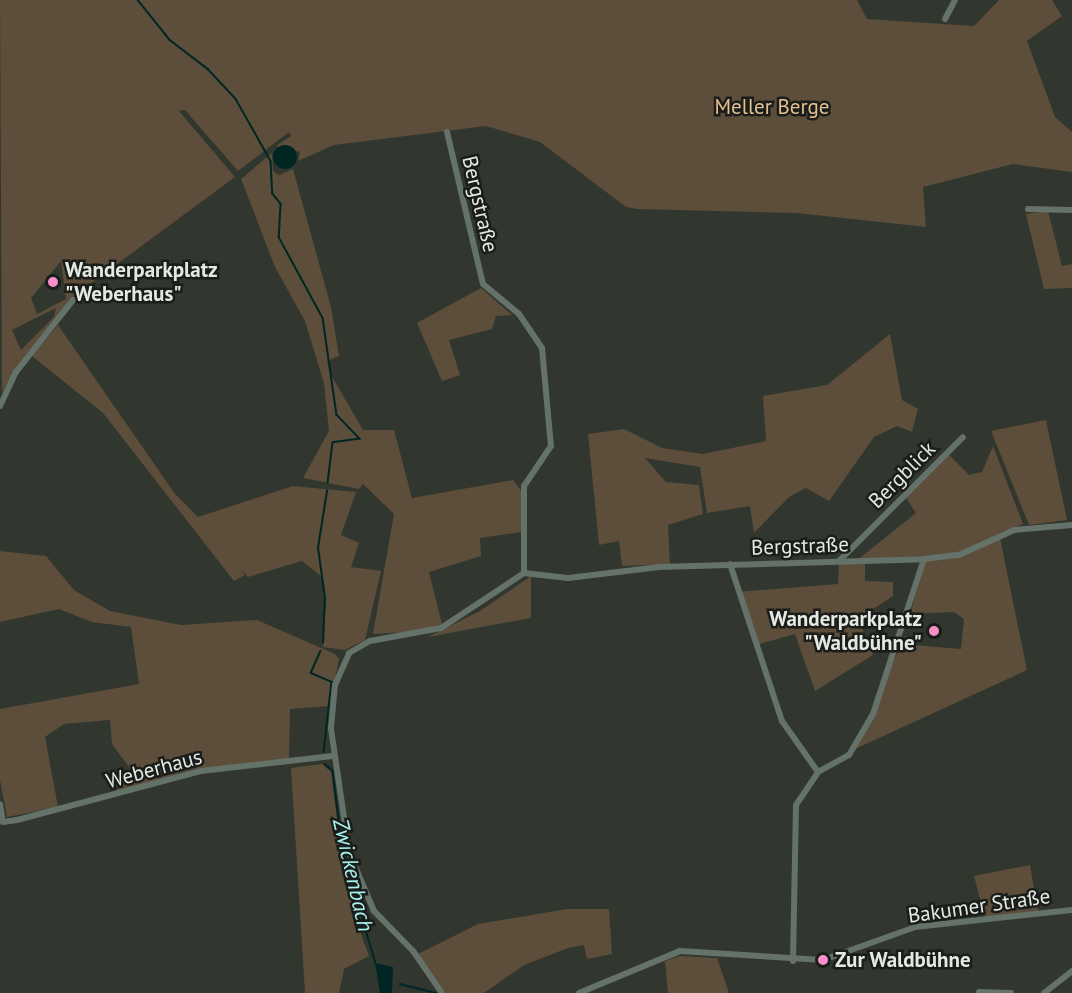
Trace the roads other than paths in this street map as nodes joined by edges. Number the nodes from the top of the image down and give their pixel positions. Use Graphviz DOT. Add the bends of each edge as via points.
graph roads {
  1 [pos="955,0"];
  2 [pos="945,19"];
  3 [pos="447,132"];
  4 [pos="1028,209"];
  5 [pos="1072,210"];
  6 [pos="73,300"];
  7 [pos="0,402"];
  8 [pos="963,437"];
  9 [pos="1072,525"];
  10 [pos="924,559"];
  11 [pos="838,562"];
  12 [pos="730,564"];
  13 [pos="524,573"];
  14 [pos="332,756"];
  15 [pos="818,771"];
  16 [pos="0,804"];
  17 [pos="1072,910"];
  18 [pos="793,962"];
  19 [pos="1072,971"];
  20 [pos="979,992"];
  21 [pos="442,993"];
  22 [pos="579,993"];
  23 [pos="1011,993"];
  24 [pos="1044,993"];
  1 -- 2 [label="street"];
  3 -- 13 [label="street, Bergstraße" via="483,284 519,314 542,348 551,446 524,486"];
  4 -- 5 [label="street"];
  6 -- 7 [label="street" via="16,372"];
  8 -- 11 [label="street, Bergblick"];
  9 -- 10 [label="street, Bergstraße" via="1014,530 959,555"];
  10 -- 11 [label="street, Bergstraße"];
  10 -- 15 [label="street" via="873,714 849,755"];
  11 -- 12 [label="street, Bergstraße"];
  12 -- 13 [label="street, Bergstraße" via="625,569 568,578"];
  12 -- 15 [label="street" via="782,722"];
  13 -- 14 [label="street" via="441,628 370,641 349,653 335,685"];
  14 -- 16 [label="street, Weberhaus" via="201,771 17,820 3,822"];
  14 -- 21 [label="street" via="349,852 363,894"];
  15 -- 18 [label="street" via="794,814"];
  17 -- 18 [label="street, Bakumer Straße" via="915,927 848,954"];
  18 -- 22 [label="street, Bakumer Straße" via="680,951"];
  19 -- 24 [label="street"];
  20 -- 23 [label="street"];
}
